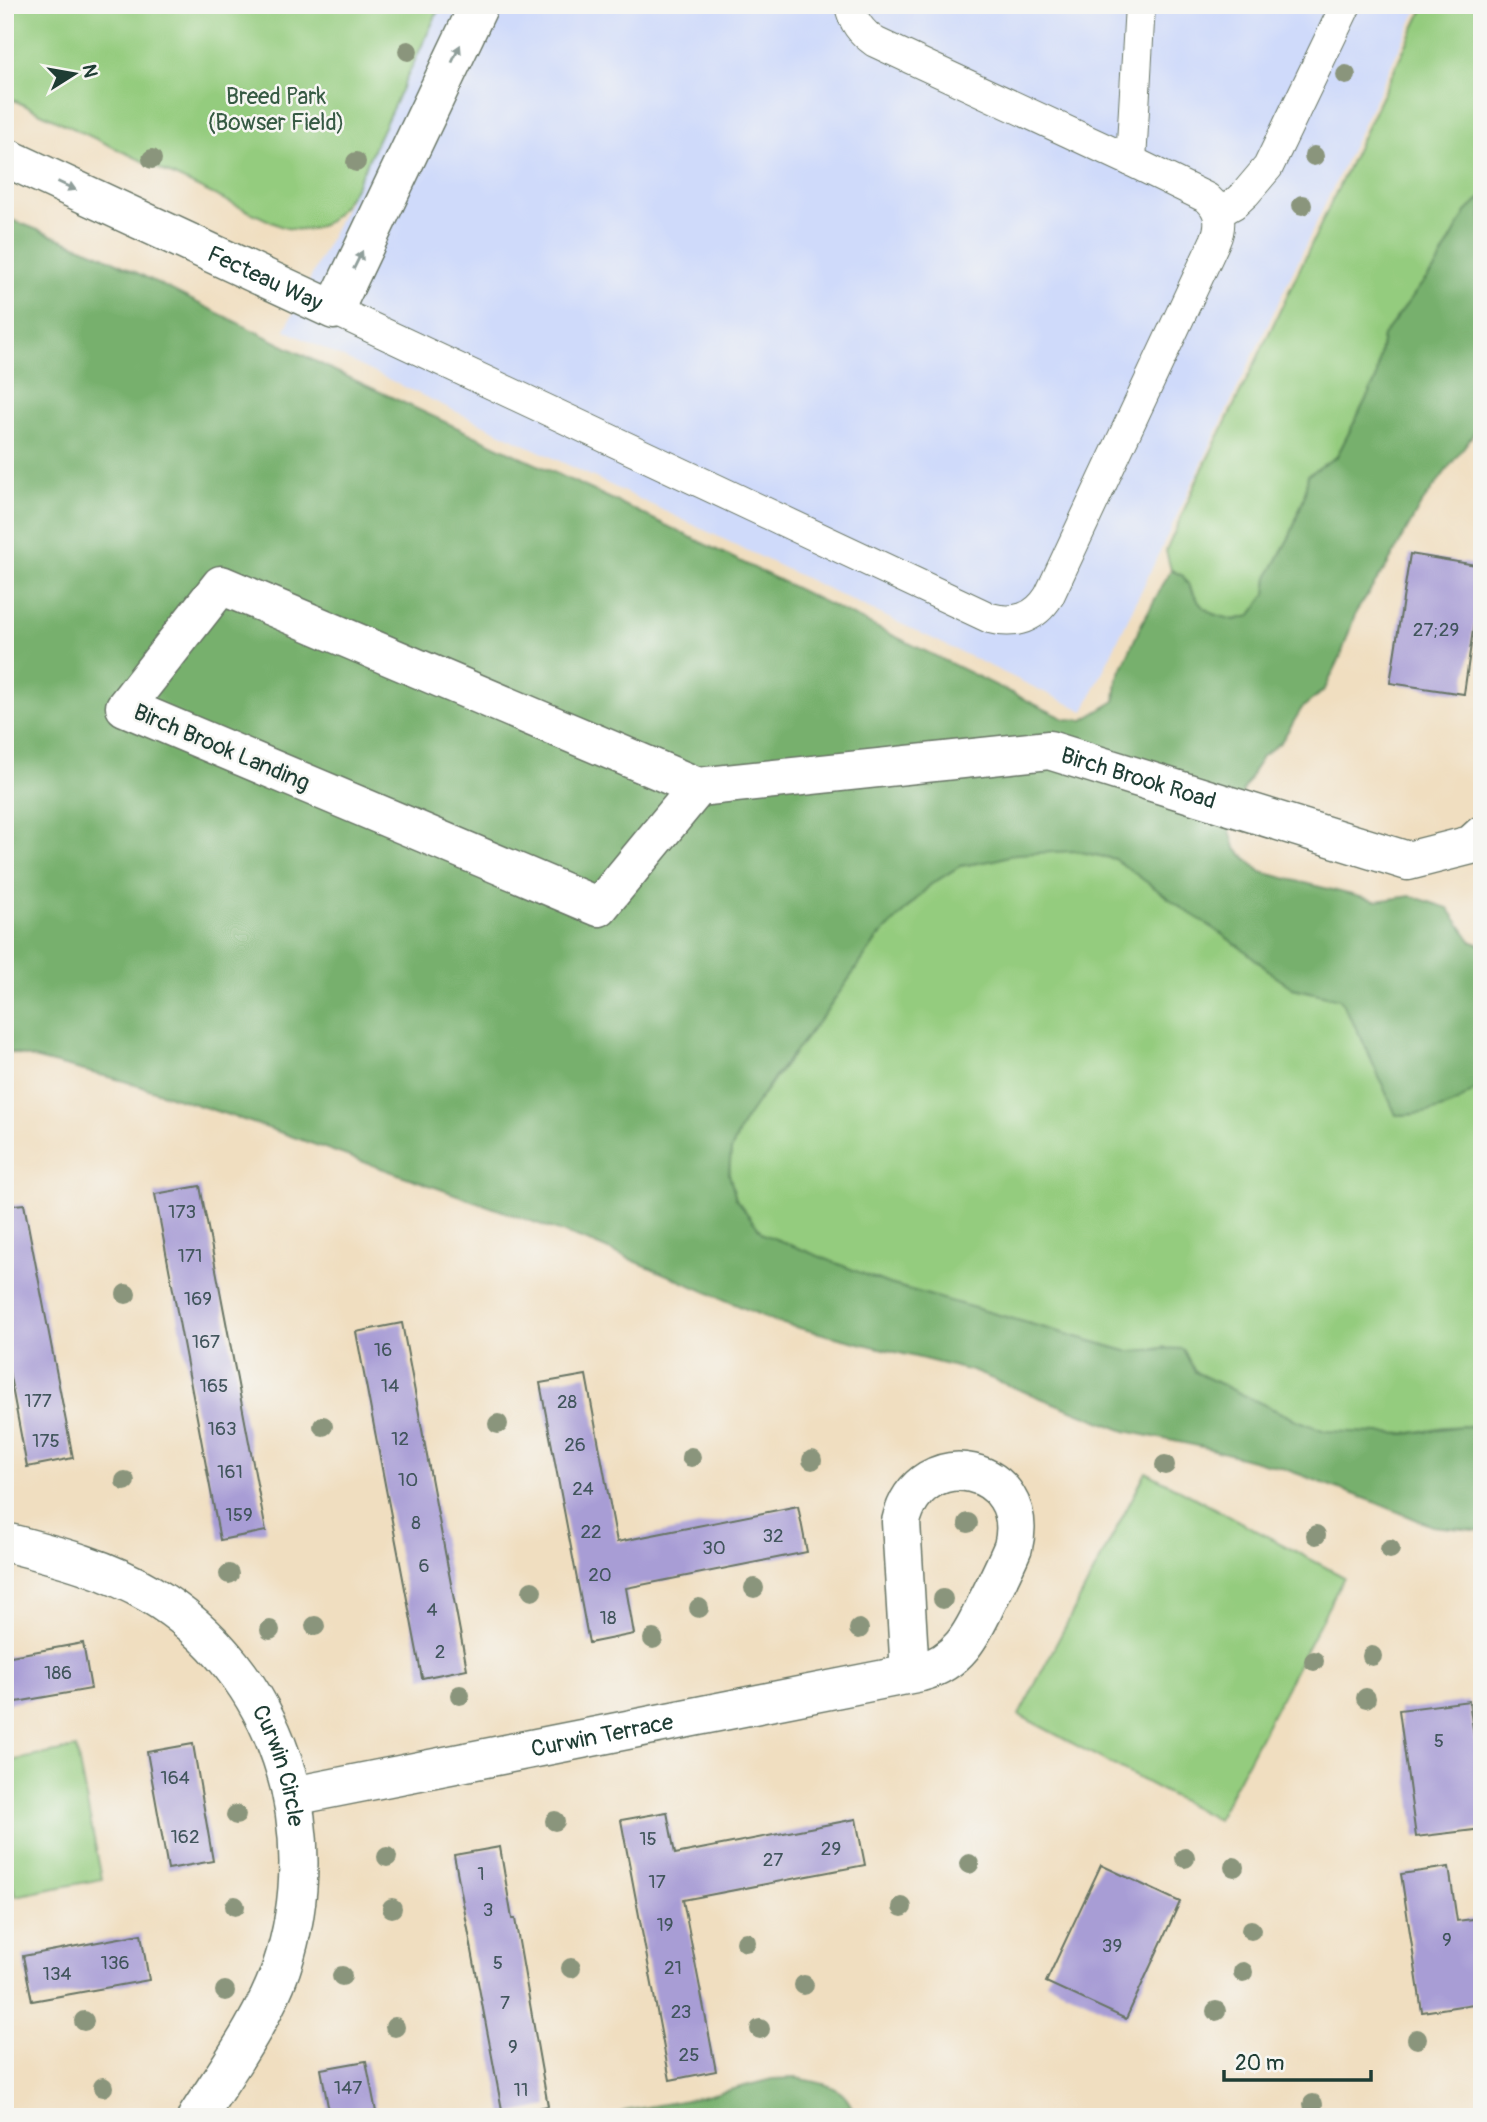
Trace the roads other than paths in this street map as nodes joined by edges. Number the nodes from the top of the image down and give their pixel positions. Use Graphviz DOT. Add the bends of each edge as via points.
graph roads {
  1 [pos="479,5"];
  2 [pos="850,5"];
  3 [pos="1140,5"];
  4 [pos="1346,5"];
  5 [pos="5,157"];
  6 [pos="1131,160"];
  7 [pos="1218,213"];
  8 [pos="334,310"];
  9 [pos="698,787"];
  10 [pos="1482,835"];
  11 [pos="5,1542"];
  12 [pos="910,1674"];
  13 [pos="293,1796"];
  14 [pos="197,2117"];
  8 -- 1 [label="street, Fecteau Way, one-way"];
  2 -- 6 [label="lane" via="858,28 875,42"];
  3 -- 6 [label="lane"];
  4 -- 7 [label="lane" via="1268,167 1246,193"];
  5 -- 8 [label="street, Fecteau Way, one-way"];
  6 -- 7 [label="lane" via="1206,198"];
  7 -- 8 [label="lane" via="1215,241 1049,596 1034,613 1013,621 990,618"];
  9 -- 9 [label="street, Birch Brook Landing" via="221,585 125,707 599,907"];
  9 -- 10 [label="street, Birch Brook Road" via="1049,750 1408,861 1471,845"];
  11 -- 13 [label="street, Curwin Circle" via="66,1557 123,1579 176,1611 199,1631 257,1703"];
  12 -- 12 [label="street, Curwin Terrace" via="940,1665 962,1648 1013,1547 1016,1523 1009,1500 983,1476 959,1471 936,1476 916,1489 904,1510"];
  12 -- 13 [label="street, Curwin Terrace"];
  13 -- 14 [label="street, Curwin Circle" via="299,1882 289,1943 263,2008"];
}
